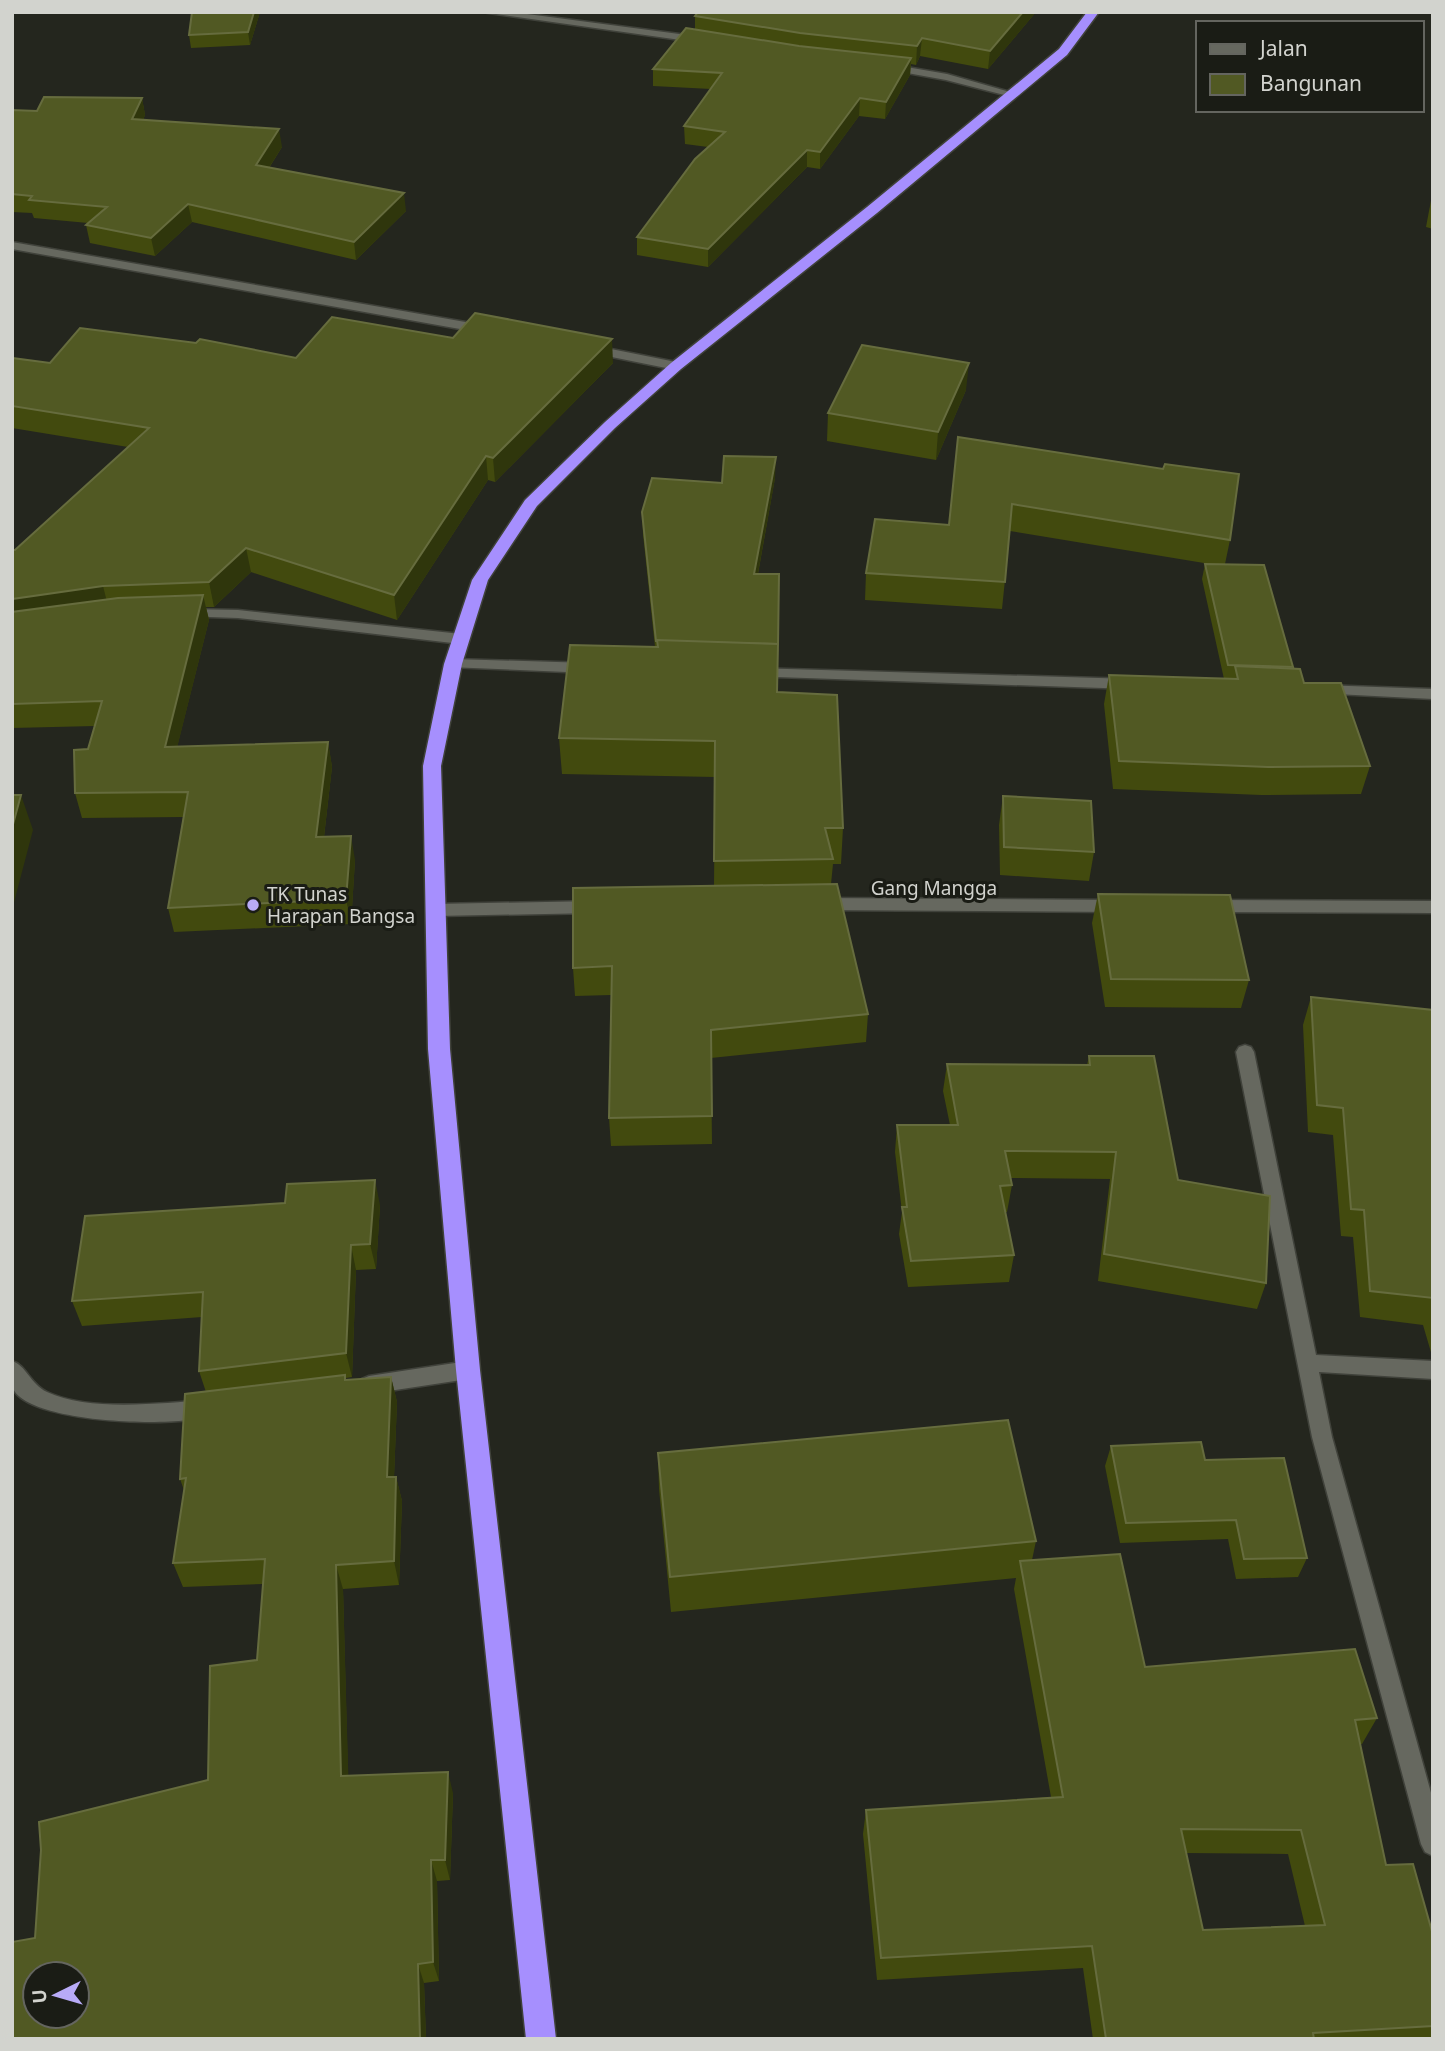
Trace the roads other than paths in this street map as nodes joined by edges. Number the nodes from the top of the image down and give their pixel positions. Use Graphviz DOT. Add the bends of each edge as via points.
graph roads {
  1 [pos="487,12"];
  2 [pos="1093,12"];
  3 [pos="718,43"];
  4 [pos="876,66"];
  5 [pos="1012,94"];
  6 [pos="12,245"];
  7 [pos="507,334"];
  8 [pos="576,346"];
  9 [pos="676,366"];
  10 [pos="171,613"];
  11 [pos="461,639"];
  12 [pos="453,663"];
  13 [pos="605,668"];
  14 [pos="743,672"];
  15 [pos="1143,685"];
  16 [pos="1309,690"];
  17 [pos="1433,694"];
  18 [pos="808,907"];
  19 [pos="1134,907"];
  20 [pos="1196,907"];
  21 [pos="615,908"];
  22 [pos="1433,908"];
  23 [pos="436,910"];
  24 [pos="1245,1052"];
  25 [pos="1307,1363"];
  26 [pos="12,1369"];
  27 [pos="468,1370"];
  28 [pos="1433,1370"];
  29 [pos="348,1388"];
  30 [pos="227,1406"];
  31 [pos="1432,1838"];
  32 [pos="541,2039"];
  1 -- 3 [label="street"];
  2 -- 5 [label="highway" via="1063,52"];
  4 -- 5 [label="street" via="914,70"];
  5 -- 9 [label="highway"];
  6 -- 7 [label="street"];
  8 -- 9 [label="street"];
  9 -- 11 [label="highway" via="531,503 480,580"];
  10 -- 11 [label="street" via="238,614"];
  11 -- 12 [label="highway"];
  12 -- 13 [label="street"];
  12 -- 23 [label="highway" via="432,766"];
  14 -- 15 [label="street"];
  16 -- 17 [label="street"];
  18 -- 19 [label="street, Gang Mangga"];
  20 -- 22 [label="street"];
  21 -- 23 [label="street"];
  23 -- 27 [label="highway" via="439,1049"];
  24 -- 25 [label="street"];
  25 -- 28 [label="street"];
  25 -- 31 [label="street" via="1322,1437"];
  26 -- 30 [label="street" via="26,1391 45,1402 80,1409 161,1412"];
  27 -- 29 [label="street"];
  27 -- 32 [label="highway"];
}
